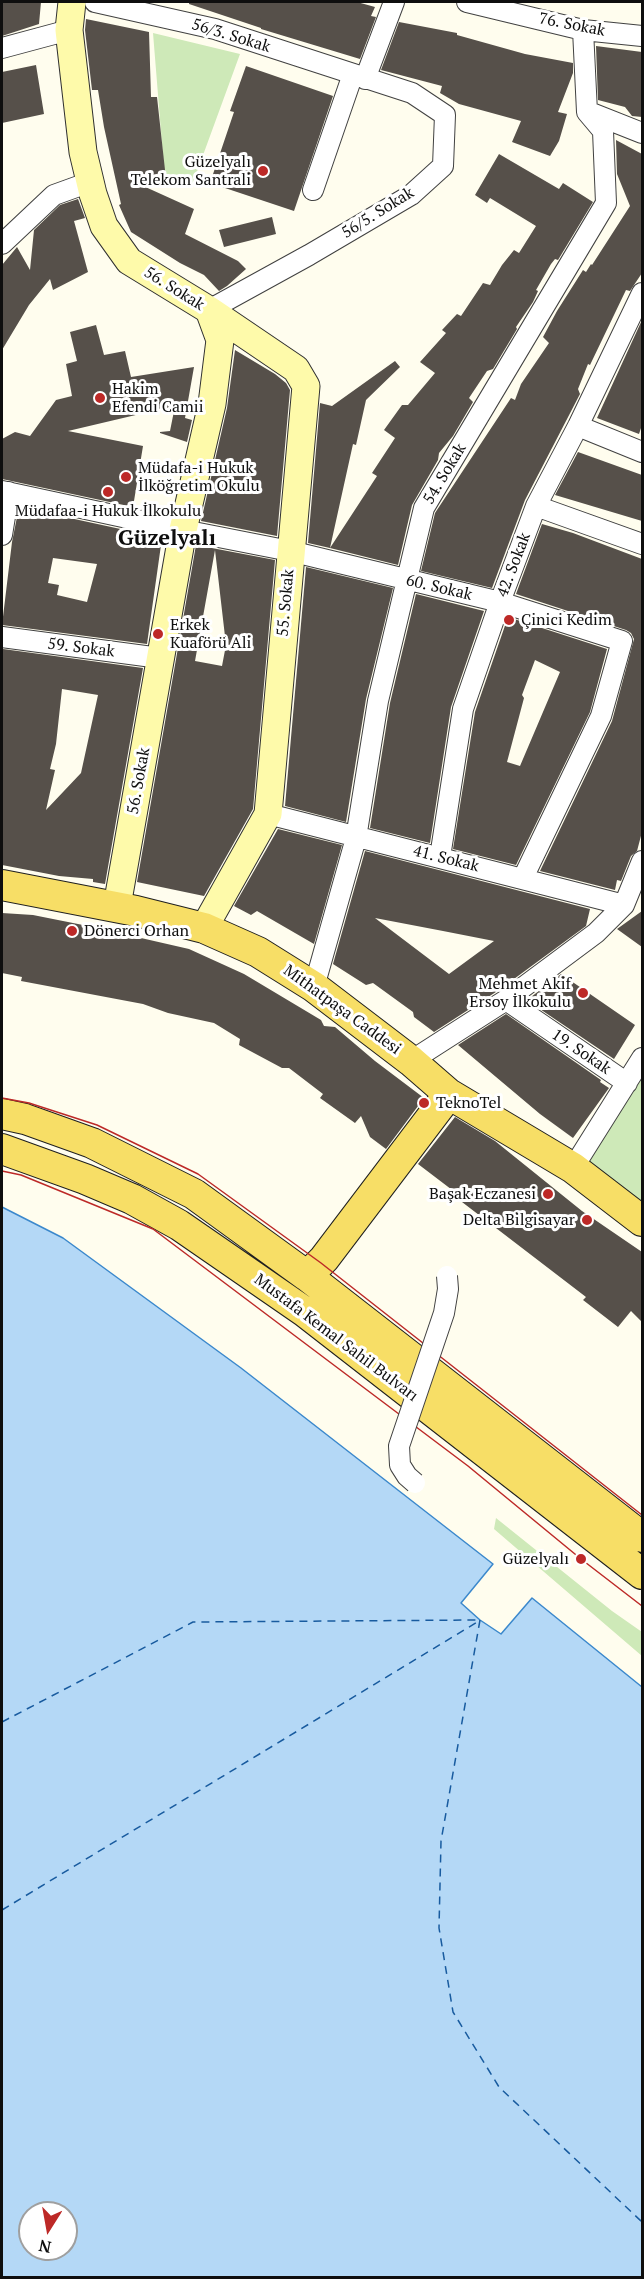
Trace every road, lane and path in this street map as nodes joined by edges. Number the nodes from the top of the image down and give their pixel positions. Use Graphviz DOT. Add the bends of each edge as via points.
graph roads {
  1 [pos="72,2"];
  2 [pos="95,2"];
  3 [pos="394,2"];
  4 [pos="467,2"];
  5 [pos="69,30"];
  6 [pos="583,30"];
  7 [pos="642,36"];
  8 [pos="2,48"];
  9 [pos="359,77"];
  10 [pos="587,111"];
  11 [pos="642,133"];
  12 [pos="90,182"];
  13 [pos="314,190"];
  14 [pos="2,244"];
  15 [pos="642,294"];
  16 [pos="209,310"];
  17 [pos="578,426"];
  18 [pos="642,452"];
  19 [pos="5,491"];
  20 [pos="536,506"];
  21 [pos="183,530"];
  22 [pos="2,535"];
  23 [pos="642,544"];
  24 [pos="290,551"];
  25 [pos="406,580"];
  26 [pos="500,602"];
  27 [pos="2,637"];
  28 [pos="160,658"];
  29 [pos="268,814"];
  30 [pos="356,838"];
  31 [pos="440,857"];
  32 [pos="642,861"];
  33 [pos="523,878"];
  34 [pos="2,885"];
  35 [pos="624,905"];
  36 [pos="117,906"];
  37 [pos="204,928"];
  38 [pos="314,987"];
  39 [pos="506,1000"];
  40 [pos="642,1058"];
  41 [pos="411,1061"];
  42 [pos="627,1083"];
  43 [pos="449,1094"];
  44 [pos="2,1114"];
  45 [pos="2,1149"];
  46 [pos="573,1168"];
  47 [pos="642,1221"];
  48 [pos="307,1276"];
  49 [pos="447,1276"];
  50 [pos="415,1483"];
  51 [pos="642,1537"];
  52 [pos="642,1574"];
  1 -- 5 [label="street, 56. Sokak"];
  2 -- 9 [label="street, 56/3. Sokak" via="215,28"];
  3 -- 9 [label="street"];
  4 -- 6 [label="street, 76. Sokak"];
  5 -- 8 [label="street"];
  5 -- 12 [label="street, 56. Sokak" via="82,152"];
  6 -- 7 [label="street, 76. Sokak"];
  6 -- 10 [label="street"];
  9 -- 13 [label="street"];
  9 -- 16 [label="street, 56/5. Sokak" via="412,93 445,115 442,166 411,195"];
  10 -- 11 [label="street"];
  10 -- 25 [label="street, 54. Sokak" via="603,131 606,203 424,508"];
  12 -- 14 [label="street" via="54,195"];
  12 -- 16 [label="street, 56. Sokak" via="104,226 129,261"];
  15 -- 17 [label="street, 42. Sokak"];
  16 -- 21 [label="street, 56. Sokak" via="220,340 218,363"];
  16 -- 24 [label="street, 55. Sokak" via="296,369 306,386"];
  17 -- 18 [label="street"];
  17 -- 20 [label="street, 42. Sokak"];
  19 -- 21 [label="street, 60. Sokak"];
  19 -- 22 [label="street"];
  20 -- 23 [label="street"];
  20 -- 26 [label="street, 42. Sokak"];
  21 -- 24 [label="street, 60. Sokak"];
  21 -- 28 [label="street, 56. Sokak"];
  24 -- 25 [label="street, 60. Sokak"];
  24 -- 29 [label="street, 55. Sokak"];
  25 -- 26 [label="street, 60. Sokak"];
  25 -- 30 [label="street, 54. Sokak" via="378,701"];
  26 -- 31 [label="street, 42. Sokak" via="463,709"];
  26 -- 33 [label="street, 60. Sokak" via="622,641 601,716"];
  27 -- 28 [label="street, 59. Sokak"];
  28 -- 36 [label="street, 56. Sokak"];
  29 -- 30 [label="street, 41. Sokak"];
  29 -- 37 [label="street, 55. Sokak"];
  30 -- 31 [label="street, 41. Sokak"];
  30 -- 38 [label="street, 54. Sokak"];
  31 -- 33 [label="street, 41. Sokak"];
  32 -- 35 [label="street"];
  33 -- 35 [label="street, 41. Sokak"];
  34 -- 36 [label="main road, Mithatpaşa Caddesi"];
  35 -- 39 [label="street" via="596,933"];
  36 -- 37 [label="main road, Mithatpaşa Caddesi"];
  37 -- 38 [label="main road, Mithatpaşa Caddesi" via="258,952"];
  38 -- 41 [label="main road, Mithatpaşa Caddesi"];
  39 -- 41 [label="street"];
  39 -- 42 [label="street, 19. Sokak"];
  40 -- 42 [label="street"];
  41 -- 43 [label="main road, Mithatpaşa Caddesi"];
  42 -- 46 [label="street"];
  43 -- 46 [label="main road, Mithatpaşa Caddesi"];
  43 -- 48 [label="main road"];
  44 -- 48 [label="main road, Mustafa Kemal Sahil Bulvarı" via="92,1143 194,1194"];
  45 -- 52 [label="main road, Mustafa Kemal Sahil Bulvarı" via="132,1199 179,1225 305,1312"];
  46 -- 47 [label="main road, Mithatpaşa Caddesi"];
  48 -- 51 [label="main road, Mustafa Kemal Sahil Bulvarı"];
  49 -- 50 [label="street, bridge" via="444,1313 399,1446 400,1465"];
}
